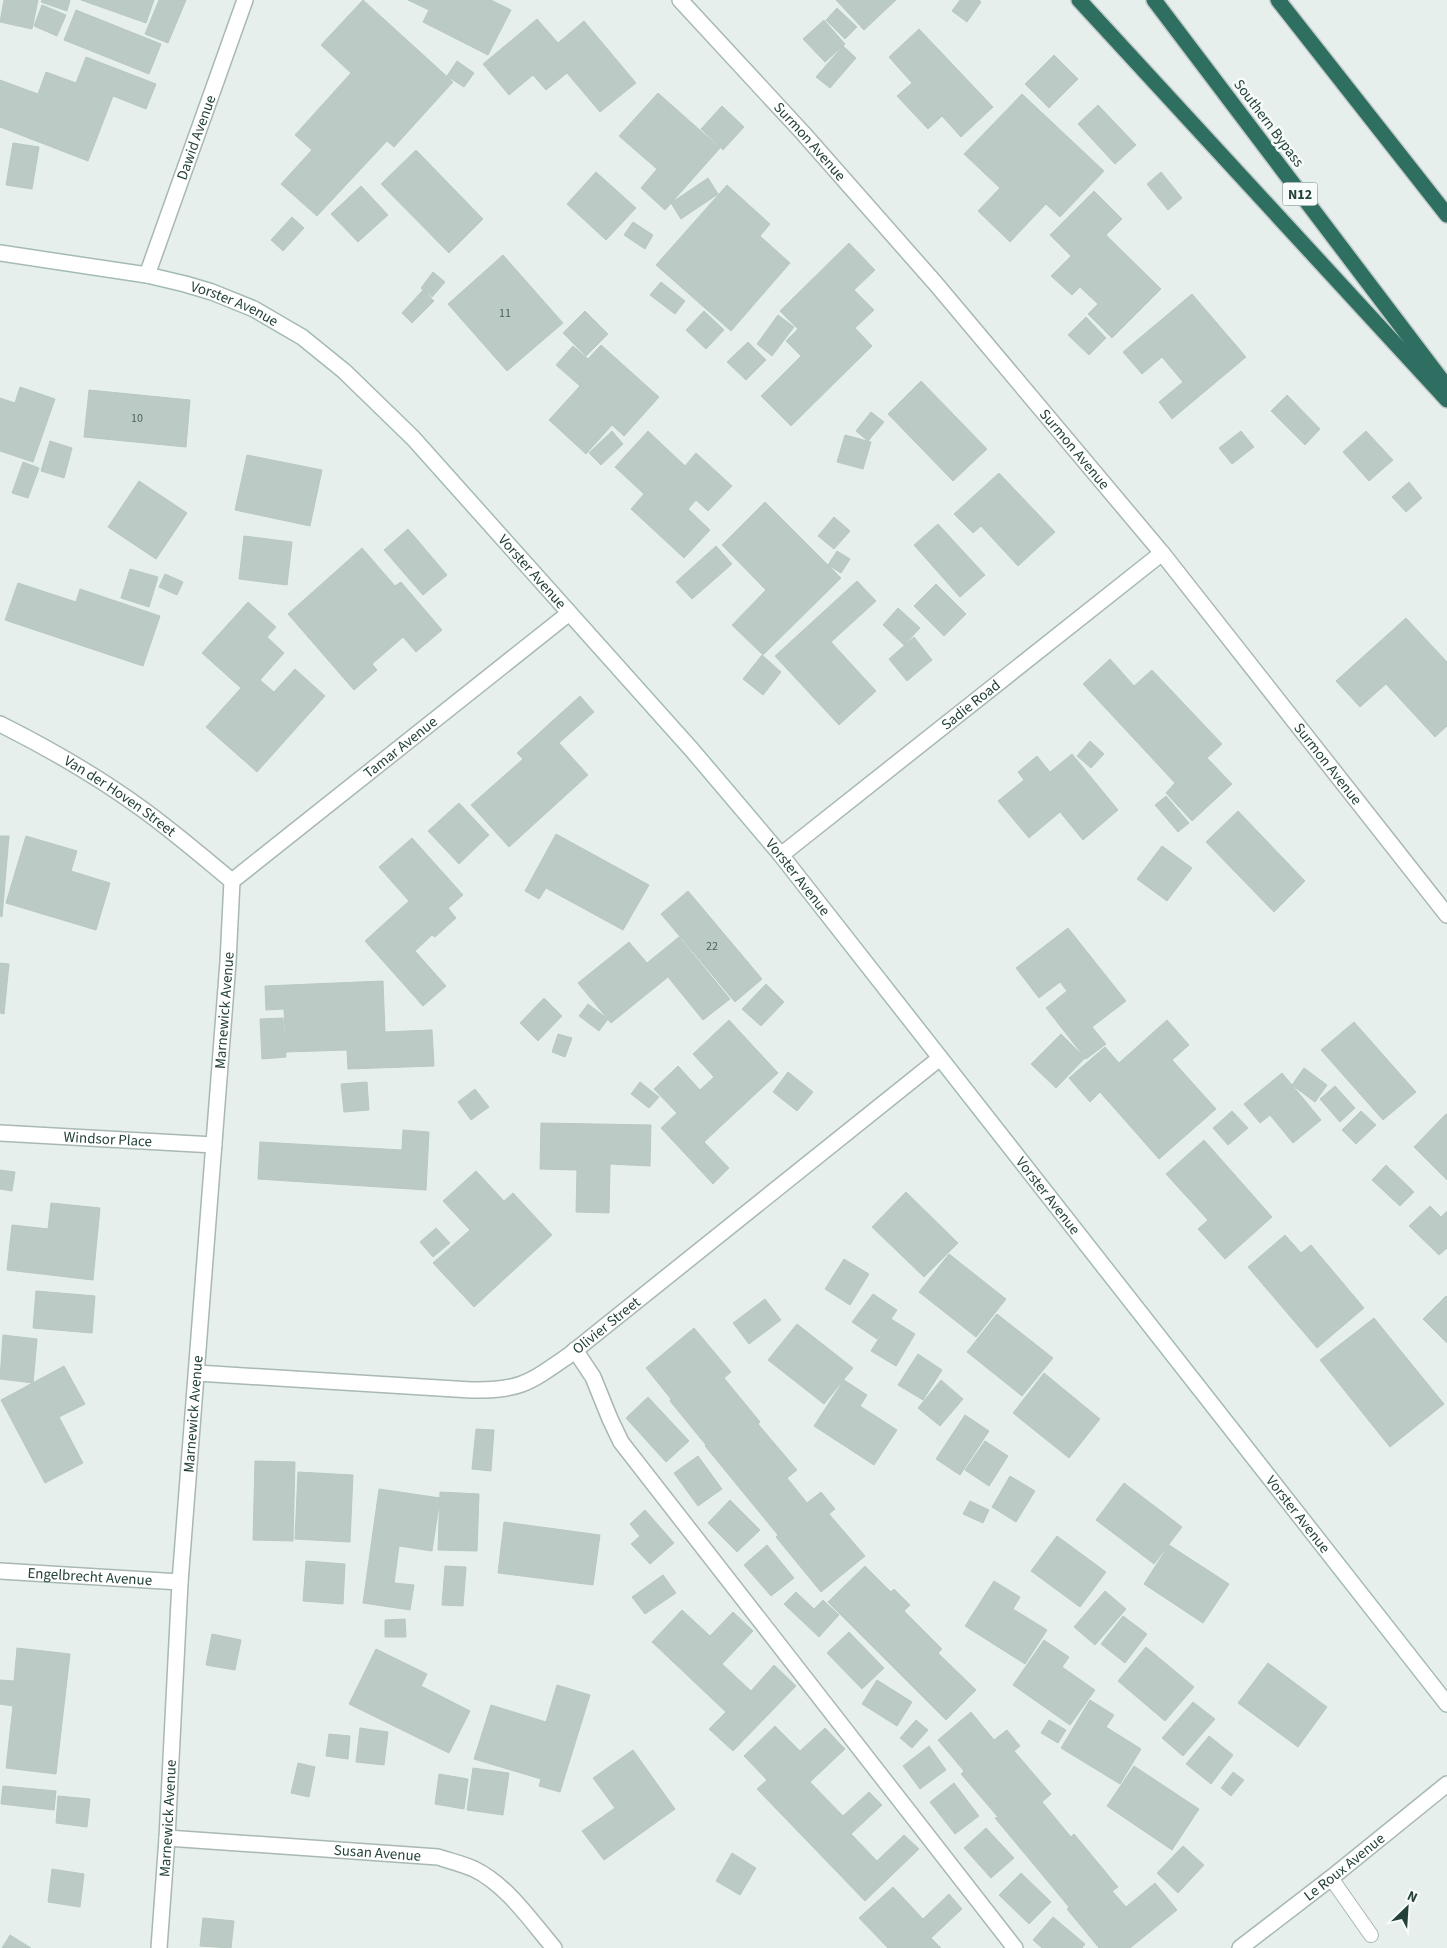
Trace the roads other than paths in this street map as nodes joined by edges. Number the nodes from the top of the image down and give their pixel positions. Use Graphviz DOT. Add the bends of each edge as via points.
graph roads {
  1 [pos="245,0"];
  2 [pos="680,0"];
  3 [pos="1079,0"];
  4 [pos="1154,0"];
  5 [pos="1282,4"];
  6 [pos="1447,215"];
  7 [pos="0,253"];
  8 [pos="147,275"];
  9 [pos="1447,387"];
  10 [pos="1447,400"];
  11 [pos="1162,553"];
  12 [pos="568,614"];
  13 [pos="0,724"];
  14 [pos="781,855"];
  15 [pos="232,881"];
  16 [pos="1447,915"];
  17 [pos="940,1058"];
  18 [pos="0,1133"];
  19 [pos="214,1144"];
  20 [pos="575,1350"];
  21 [pos="197,1373"];
  22 [pos="0,1571"];
  23 [pos="180,1582"];
  24 [pos="1447,1704"];
  25 [pos="1447,1784"];
  26 [pos="167,1838"];
  27 [pos="1331,1878"];
  28 [pos="1371,1935"];
  29 [pos="159,1948"];
  30 [pos="554,1948"];
  31 [pos="1015,1948"];
  32 [pos="1240,1948"];
  1 -- 8 [label="street, Dawid Avenue"];
  2 -- 11 [label="street, Surmon Avenue" via="936,284"];
  3 -- 10 [label="highway"];
  4 -- 9 [label="highway, Southern Bypass / N12"];
  5 -- 6 [label="highway"];
  7 -- 8 [label="street, Vorster Avenue"];
  8 -- 12 [label="street, Vorster Avenue" via="212,292 254,309 302,337 344,371 413,438"];
  11 -- 14 [label="street, Sadie Road"];
  11 -- 16 [label="street, Surmon Avenue"];
  12 -- 14 [label="street, Vorster Avenue" via="692,750"];
  12 -- 15 [label="street, Tamar Avenue"];
  13 -- 15 [label="street, Van der Hoven Street" via="108,785"];
  14 -- 17 [label="street, Vorster Avenue"];
  15 -- 19 [label="street, Marnewick Avenue"];
  17 -- 20 [label="street, Olivier Street"];
  17 -- 24 [label="street, Vorster Avenue"];
  18 -- 19 [label="street, Windsor Place"];
  19 -- 21 [label="street, Marnewick Avenue"];
  20 -- 21 [label="street, Olivier Street" via="532,1381 492,1390"];
  20 -- 31 [label="street" via="593,1377 621,1442"];
  21 -- 23 [label="street, Marnewick Avenue"];
  22 -- 23 [label="street, Engelbrecht Avenue"];
  23 -- 26 [label="street, Marnewick Avenue"];
  25 -- 27 [label="street, Le Roux Avenue"];
  26 -- 29 [label="street, Marnewick Avenue"];
  26 -- 30 [label="street, Susan Avenue" via="438,1857 475,1870 491,1880 506,1892"];
  27 -- 28 [label="lane"];
  27 -- 32 [label="street, Le Roux Avenue"];
}
